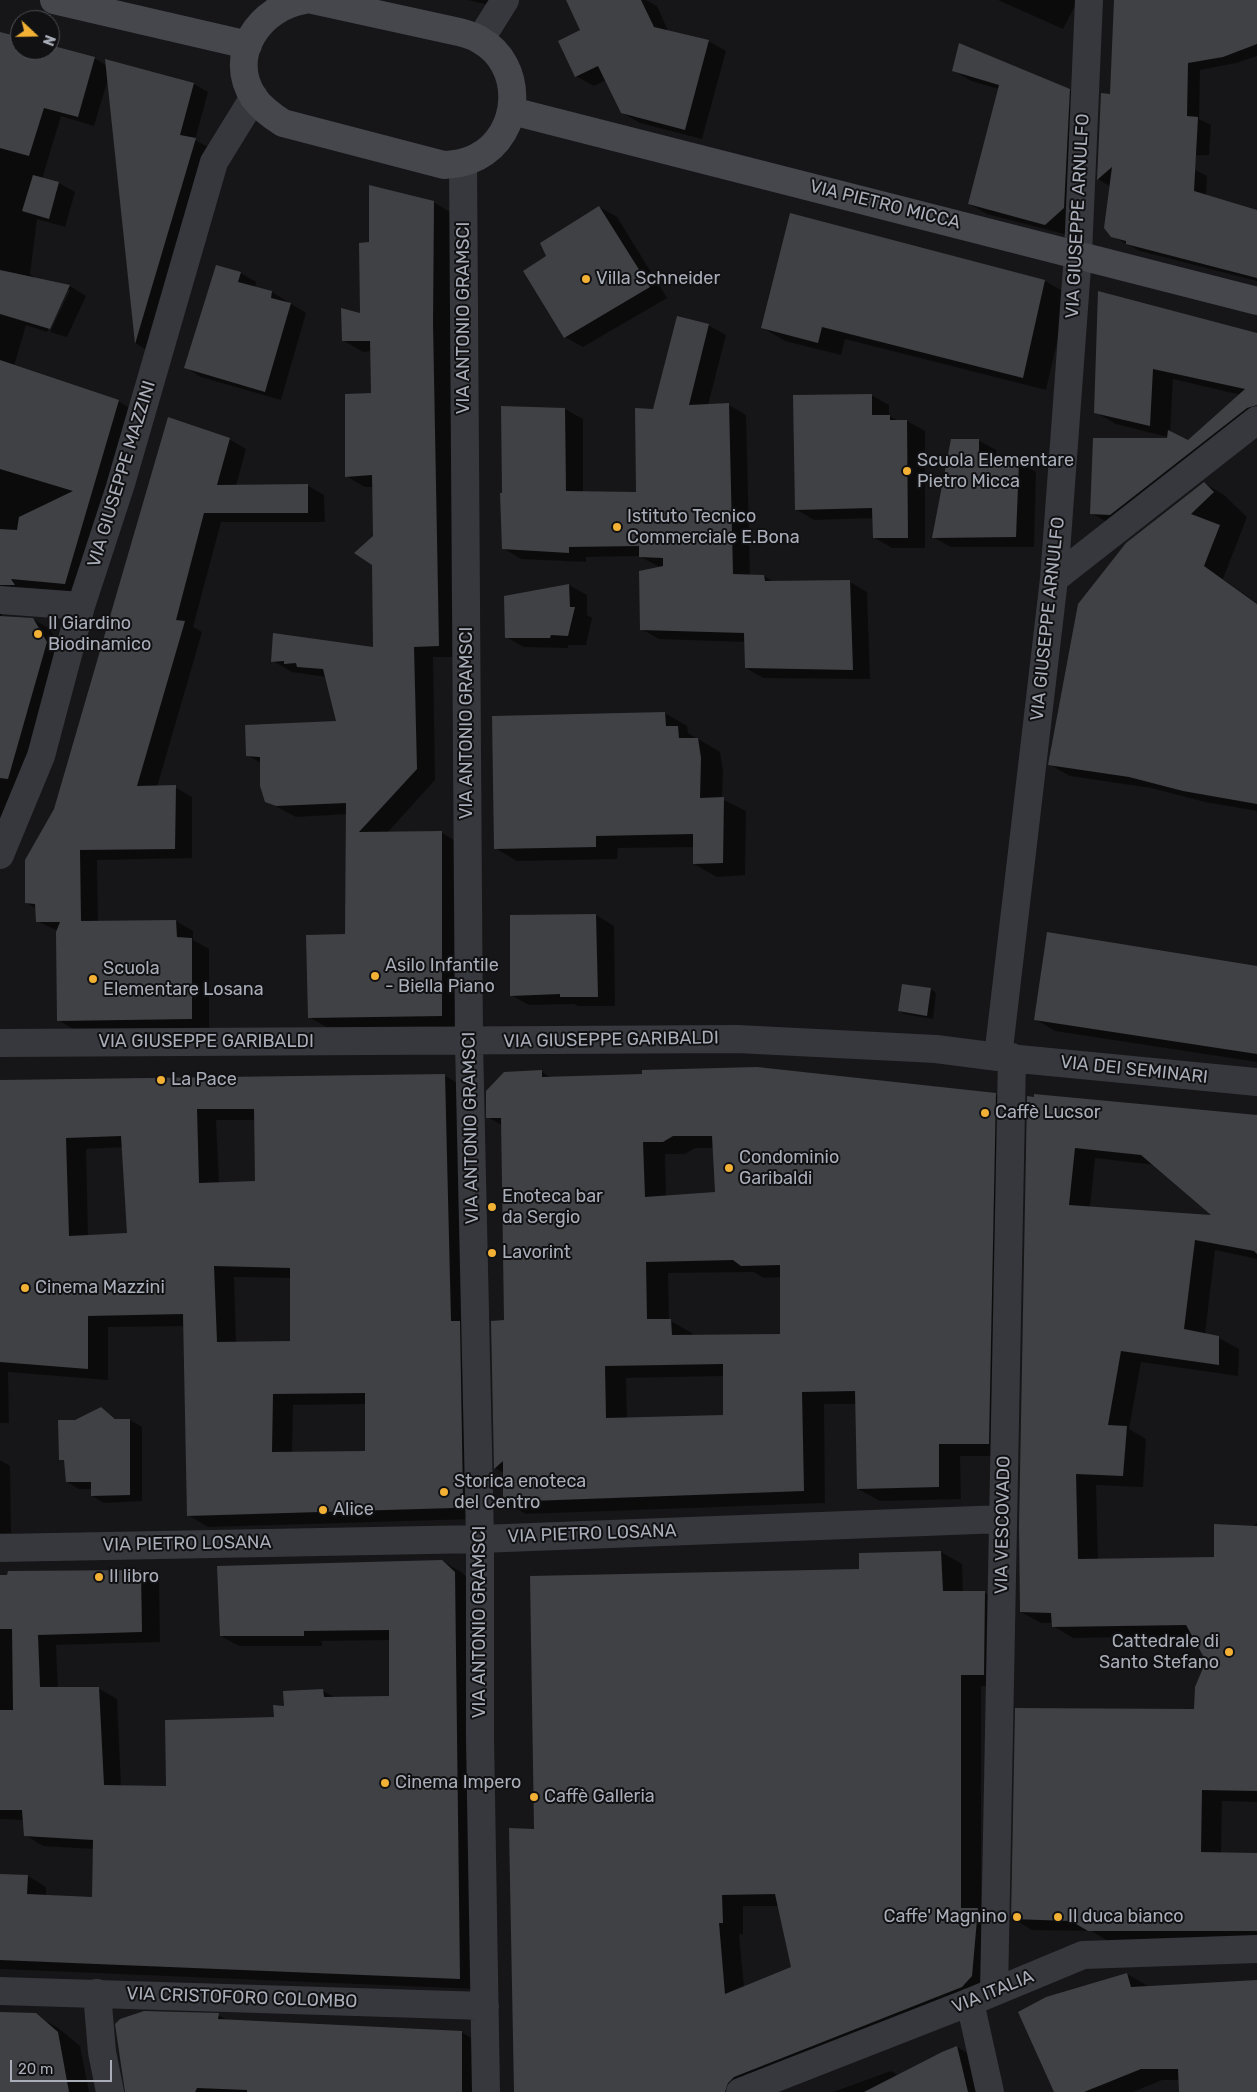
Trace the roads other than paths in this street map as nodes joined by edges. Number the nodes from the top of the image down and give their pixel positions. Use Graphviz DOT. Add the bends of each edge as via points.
graph roads {
  1 [pos="305,0"];
  2 [pos="313,0"];
  3 [pos="505,0"];
  4 [pos="1089,0"];
  5 [pos="66,2"];
  6 [pos="278,4"];
  7 [pos="480,40"];
  8 [pos="248,45"];
  9 [pos="254,97"];
  10 [pos="512,111"];
  11 [pos="463,163"];
  12 [pos="1078,254"];
  13 [pos="1257,301"];
  14 [pos="1257,420"];
  15 [pos="1054,579"];
  16 [pos="0,600"];
  17 [pos="81,606"];
  18 [pos="0,856"];
  19 [pos="470,1042"];
  20 [pos="0,1043"];
  21 [pos="1005,1057"];
  22 [pos="1257,1082"];
  23 [pos="1003,1520"];
  24 [pos="480,1539"];
  25 [pos="0,1548"];
  26 [pos="1257,1949"];
  27 [pos="0,1991"];
  28 [pos="97,1993"];
  29 [pos="982,1997"];
  30 [pos="485,2006"];
  31 [pos="110,2092"];
  32 [pos="486,2092"];
  33 [pos="740,2092"];
  34 [pos="990,2092"];
  1 -- 6 [label="main road"];
  2 -- 7 [label="main road" via="459,32"];
  3 -- 7 [label="street"];
  4 -- 12 [label="street, VIA GIUSEPPE ARNULFO"];
  5 -- 8 [label="main road"];
  6 -- 8 [label="main road" via="255,29"];
  7 -- 10 [label="main road" via="503,61 510,76"];
  8 -- 9 [label="main road" via="246,80"];
  9 -- 11 [label="main road" via="266,113 283,123 426,162 444,165"];
  9 -- 17 [label="street, VIA GIUSEPPE MAZZINI" via="214,162 120,487"];
  10 -- 11 [label="main road" via="505,130 492,147"];
  10 -- 12 [label="main road, VIA PIETRO MICCA"];
  11 -- 19 [label="street, VIA ANTONIO GRAMSCI"];
  12 -- 13 [label="main road, VIA PIETRO MICCA"];
  12 -- 15 [label="street, VIA GIUSEPPE ARNULFO"];
  14 -- 15 [label="street"];
  15 -- 21 [label="street, VIA GIUSEPPE ARNULFO"];
  16 -- 17 [label="street"];
  17 -- 18 [label="street, VIA GIUSEPPE MAZZINI" via="40,756"];
  19 -- 20 [label="street, VIA GIUSEPPE GARIBALDI"];
  19 -- 21 [label="street, VIA GIUSEPPE GARIBALDI" via="737,1039 882,1045"];
  19 -- 24 [label="street, VIA ANTONIO GRAMSCI"];
  21 -- 22 [label="street, VIA DEI SEMINARI"];
  21 -- 23 [label="street, VIA VESCOVADO"];
  23 -- 24 [label="street, VIA PIETRO LOSANA"];
  23 -- 29 [label="street, VIA VESCOVADO"];
  24 -- 25 [label="street, VIA PIETRO LOSANA"];
  24 -- 30 [label="street, VIA ANTONIO GRAMSCI"];
  26 -- 29 [label="street, VIA ITALIA" via="1083,1955"];
  27 -- 28 [label="street, VIA CRISTOFORO COLOMBO"];
  28 -- 30 [label="street, VIA CRISTOFORO COLOMBO"];
  28 -- 31 [label="street" via="102,2052"];
  29 -- 33 [label="street, VIA ITALIA"];
  29 -- 34 [label="street, VIA VESCOVADO"];
  30 -- 32 [label="street, VIA ANTONIO GRAMSCI"];
}
